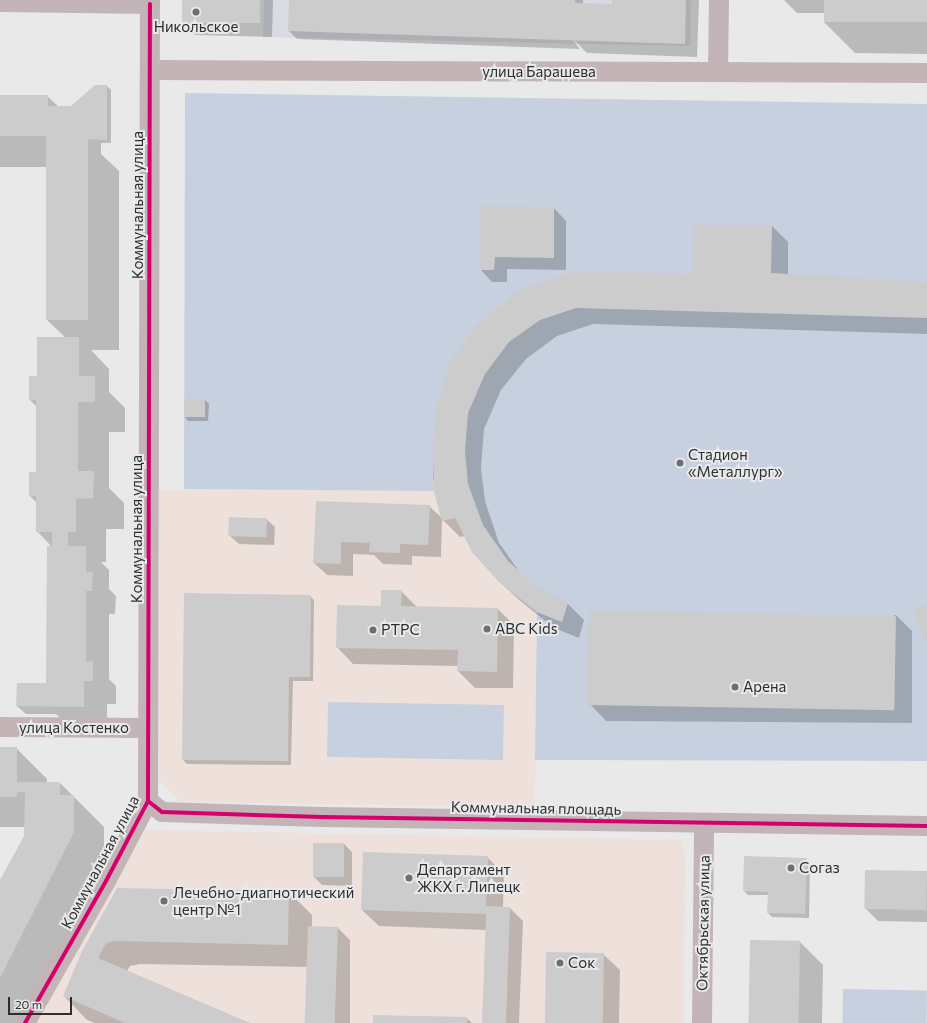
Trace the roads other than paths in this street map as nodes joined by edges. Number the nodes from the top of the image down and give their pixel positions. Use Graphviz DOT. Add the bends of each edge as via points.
graph roads {
  1 [pos="719,0"];
  2 [pos="0,2"];
  3 [pos="150,2"];
  4 [pos="151,70"];
  5 [pos="718,72"];
  6 [pos="927,73"];
  7 [pos="0,727"];
  8 [pos="148,728"];
  9 [pos="148,801"];
  10 [pos="704,823"];
  11 [pos="927,826"];
  12 [pos="25,1023"];
  13 [pos="702,1023"];
  1 -- 5 [label="street"];
  2 -- 3 [label="street"];
  3 -- 4 [label="street, Коммунальная улица"];
  4 -- 5 [label="street, улица Барашева"];
  4 -- 8 [label="street, Коммунальная улица"];
  5 -- 6 [label="street, улица Барашева"];
  7 -- 8 [label="street, улица Костенко"];
  8 -- 9 [label="street, Коммунальная улица"];
  9 -- 10 [label="street, Коммунальная площадь" via="162,812"];
  9 -- 12 [label="street, Коммунальная улица"];
  10 -- 11 [label="street, Коммунальная площадь"];
  10 -- 13 [label="street, Октябрьская улица"];
}
